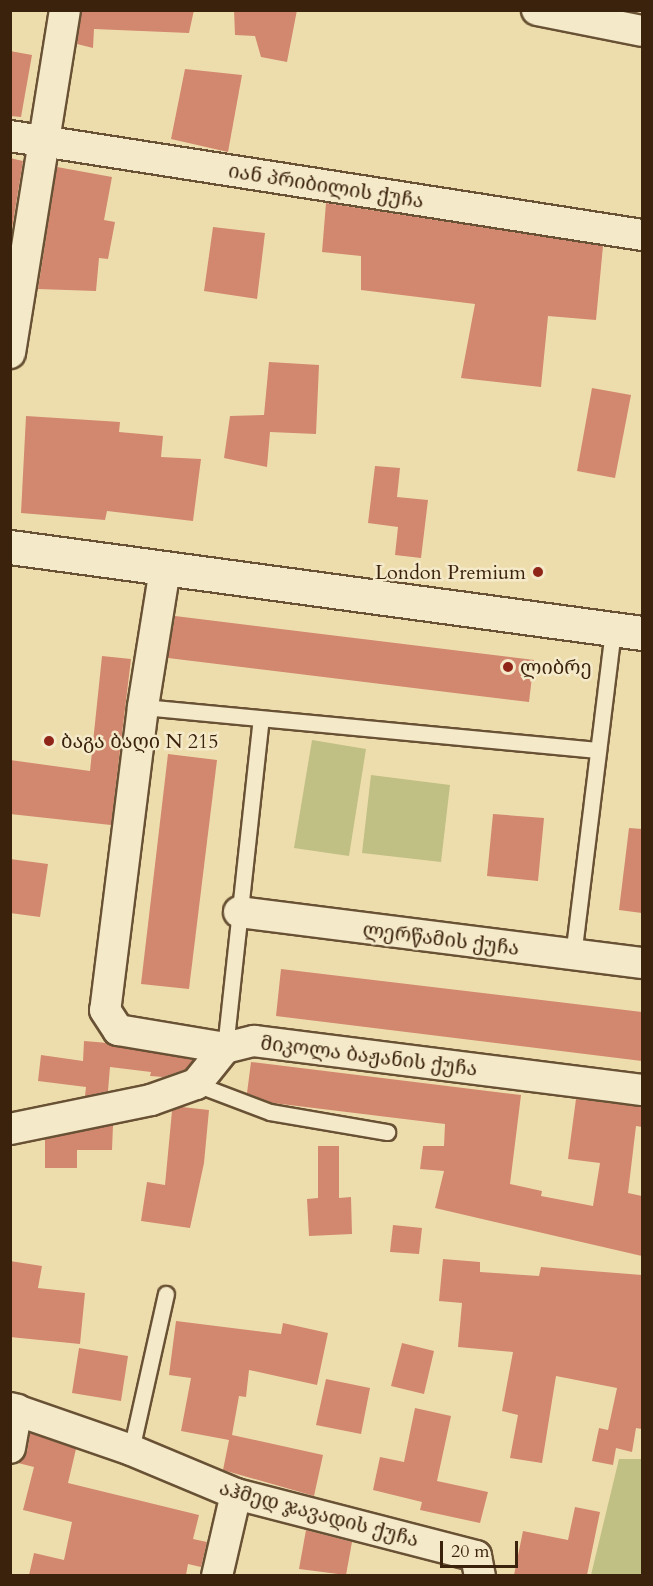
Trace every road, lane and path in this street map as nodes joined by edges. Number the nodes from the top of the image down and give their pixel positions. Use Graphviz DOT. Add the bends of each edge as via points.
graph roads {
  1 [pos="65,10"];
  2 [pos="537,10"];
  3 [pos="642,32"];
  4 [pos="10,136"];
  5 [pos="43,142"];
  6 [pos="642,235"];
  7 [pos="10,353"];
  8 [pos="10,547"];
  9 [pos="165,569"];
  10 [pos="628,631"];
  11 [pos="143,707"];
  12 [pos="261,719"];
  13 [pos="598,750"];
  14 [pos="239,912"];
  15 [pos="573,956"];
  16 [pos="642,963"];
  17 [pos="225,1048"];
  18 [pos="196,1084"];
  19 [pos="642,1090"];
  20 [pos="10,1129"];
  21 [pos="387,1132"];
  22 [pos="166,1294"];
  23 [pos="14,1409"];
  24 [pos="10,1448"];
  25 [pos="131,1450"];
  26 [pos="236,1494"];
  27 [pos="217,1575"];
  28 [pos="480,1575"];
  1 -- 5 [label="street"];
  2 -- 3 [label="street"];
  4 -- 5 [label="street, იან პრიბილის ქუჩა"];
  5 -- 6 [label="street, იან პრიბილის ქუჩა"];
  5 -- 7 [label="street"];
  8 -- 9 [label="main road"];
  9 -- 10 [label="main road"];
  9 -- 11 [label="street"];
  10 -- 13 [label="lane"];
  11 -- 12 [label="lane"];
  11 -- 17 [label="street" via="105,1010 117,1030"];
  12 -- 13 [label="lane"];
  12 -- 14 [label="lane"];
  13 -- 15 [label="lane"];
  14 -- 15 [label="street, ლერწამის ქუჩა"];
  14 -- 17 [label="lane"];
  15 -- 16 [label="street, ლერწამის ქუჩა"];
  17 -- 18 [label="street"];
  17 -- 19 [label="street, მიკოლა ბაჟანის ქუჩა" via="254,1041"];
  18 -- 20 [label="street" via="110,1111"];
  18 -- 21 [label="lane" via="270,1112"];
  22 -- 25 [label="lane"];
  23 -- 24 [label="street"];
  23 -- 25 [label="street, აჰმედ ჯავადის ქუჩა"];
  25 -- 26 [label="street, აჰმედ ჯავადის ქუჩა"];
  26 -- 27 [label="street"];
  26 -- 28 [label="street, აჰმედ ჯავადის ქუჩა" via="476,1556"];
}
